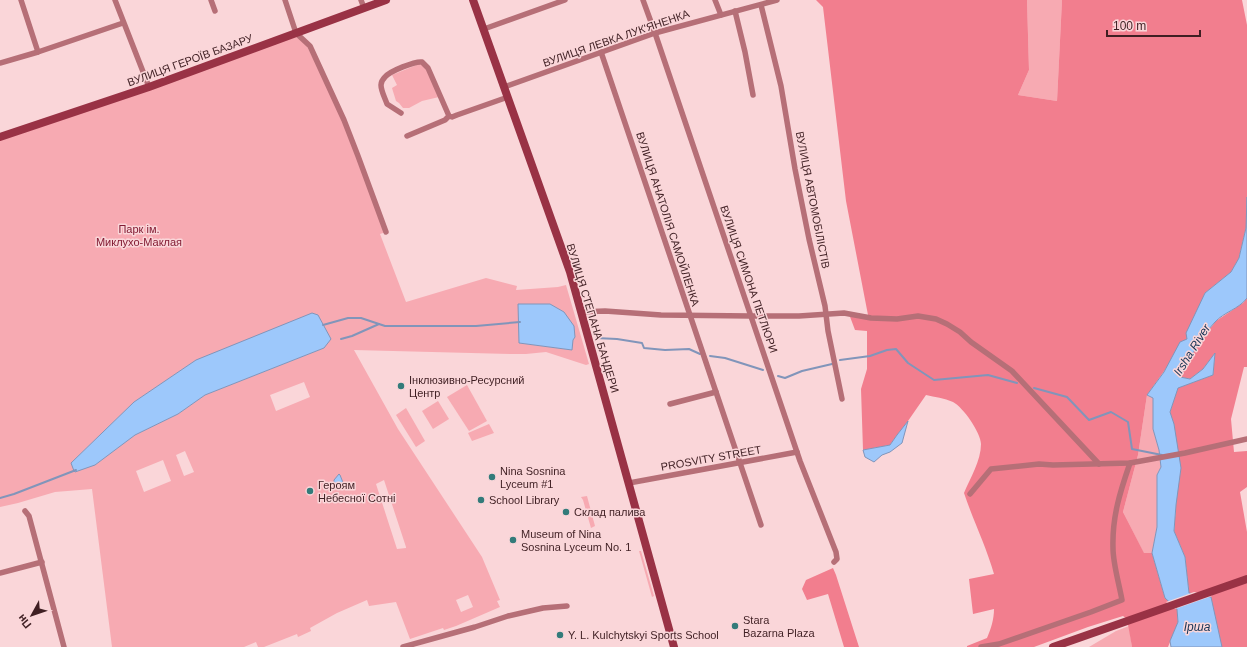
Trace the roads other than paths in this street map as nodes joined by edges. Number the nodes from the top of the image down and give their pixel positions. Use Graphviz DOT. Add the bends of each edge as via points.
graph roads {
  1 [pos="21,0"];
  2 [pos="115,0"];
  3 [pos="211,0"];
  4 [pos="285,0"];
  5 [pos="386,0"];
  6 [pos="473,0"];
  7 [pos="565,0"];
  8 [pos="643,0"];
  9 [pos="715,0"];
  10 [pos="777,0"];
  11 [pos="362,4"];
  12 [pos="761,5"];
  13 [pos="215,11"];
  14 [pos="735,11"];
  15 [pos="721,15"];
  16 [pos="124,23"];
  17 [pos="484,29"];
  18 [pos="296,33"];
  19 [pos="655,33"];
  20 [pos="38,52"];
  21 [pos="601,52"];
  22 [pos="0,63"];
  23 [pos="149,87"];
  24 [pos="504,87"];
  25 [pos="753,95"];
  26 [pos="508,97"];
  27 [pos="401,113"];
  28 [pos="449,116"];
  29 [pos="407,136"];
  30 [pos="0,137"];
  31 [pos="386,232"];
  32 [pos="581,312"];
  33 [pos="690,314"];
  34 [pos="826,315"];
  35 [pos="751,316"];
  36 [pos="716,392"];
  37 [pos="842,399"];
  38 [pos="670,404"];
  39 [pos="1247,439"];
  40 [pos="797,452"];
  41 [pos="740,462"];
  42 [pos="1130,463"];
  43 [pos="1099,464"];
  44 [pos="629,483"];
  45 [pos="970,494"];
  46 [pos="24,511"];
  47 [pos="761,525"];
  48 [pos="42,562"];
  49 [pos="834,562"];
  50 [pos="0,573"];
  51 [pos="1247,578"];
  52 [pos="568,606"];
  53 [pos="1082,637"];
  54 [pos="64,647"];
  55 [pos="403,647"];
  56 [pos="674,647"];
  57 [pos="981,647"];
  58 [pos="1053,647"];
  59 [pos="1073,647"];
  1 -- 20 [label="street"];
  2 -- 16 [label="street"];
  3 -- 13 [label="street"];
  4 -- 18 [label="street"];
  5 -- 11 [label="street, ВУЛИЦЯ ГЕРОЇВ БАЗАРУ"];
  6 -- 17 [label="street, ВУЛИЦЯ СТЕПАНА БАНДЕРИ"];
  7 -- 17 [label="street"];
  8 -- 19 [label="street, ВУЛИЦЯ СИМОНА ПЕТЛЮРИ"];
  9 -- 15 [label="street"];
  10 -- 12 [label="street, ВУЛИЦЯ ЛЕВКА ЛУК'ЯНЕНКА"];
  11 -- 18 [label="street, ВУЛИЦЯ ГЕРОЇВ БАЗАРУ"];
  12 -- 14 [label="street, ВУЛИЦЯ ЛЕВКА ЛУК'ЯНЕНКА"];
  12 -- 34 [label="street, ВУЛИЦЯ АВТОМОБІЛІСТІВ" via="781,86 796,177"];
  14 -- 15 [label="street, ВУЛИЦЯ ЛЕВКА ЛУК'ЯНЕНКА"];
  14 -- 25 [label="street"];
  15 -- 19 [label="street, ВУЛИЦЯ ЛЕВКА ЛУК'ЯНЕНКА"];
  16 -- 20 [label="street"];
  16 -- 23 [label="street"];
  17 -- 24 [label="street, ВУЛИЦЯ СТЕПАНА БАНДЕРИ"];
  18 -- 23 [label="street, ВУЛИЦЯ ГЕРОЇВ БАЗАРУ"];
  18 -- 31 [label="street" via="310,46 338,107"];
  19 -- 21 [label="street, ВУЛИЦЯ ЛЕВКА ЛУК'ЯНЕНКА"];
  19 -- 35 [label="street, ВУЛИЦЯ СИМОНА ПЕТЛЮРИ"];
  20 -- 22 [label="street"];
  21 -- 24 [label="street, ВУЛИЦЯ ЛЕВКА ЛУК'ЯНЕНКА"];
  21 -- 33 [label="street, ВУЛИЦЯ АНАТОЛІЯ САМОЙЛЕНКА"];
  23 -- 30 [label="street, ВУЛИЦЯ ГЕРОЇВ БАЗАРУ"];
  24 -- 26 [label="street, ВУЛИЦЯ СТЕПАНА БАНДЕРИ"];
  26 -- 28 [label="street"];
  26 -- 32 [label="street, ВУЛИЦЯ СТЕПАНА БАНДЕРИ" via="565,258"];
  27 -- 28 [label="street" via="387,104 381,85 385,76 420,61 428,68"];
  28 -- 29 [label="street"];
  32 -- 33 [label="street"];
  32 -- 44 [label="street, ВУЛИЦЯ СТЕПАНА БАНДЕРИ"];
  33 -- 35 [label="street"];
  33 -- 36 [label="street, ВУЛИЦЯ АНАТОЛІЯ САМОЙЛЕНКА"];
  34 -- 35 [label="street"];
  34 -- 37 [label="street, ВУЛИЦЯ АВТОМОБІЛІСТІВ"];
  34 -- 43 [label="street" via="850,314 884,319 922,316 947,324 1012,371"];
  35 -- 40 [label="street, ВУЛИЦЯ СИМОНА ПЕТЛЮРИ"];
  36 -- 38 [label="street"];
  36 -- 41 [label="street, ВУЛИЦЯ АНАТОЛІЯ САМОЙЛЕНКА"];
  39 -- 42 [label="street"];
  40 -- 41 [label="street, PROSVITY STREET"];
  40 -- 49 [label="street, ВУЛИЦЯ СИМОНА ПЕТЛЮРИ" via="836,552 837,559"];
  41 -- 44 [label="street, PROSVITY STREET"];
  41 -- 47 [label="street, ВУЛИЦЯ АНАТОЛІЯ САМОЙЛЕНКА"];
  42 -- 43 [label="street"];
  42 -- 57 [label="street" via="1114,517 1113,549 1122,600 999,644"];
  43 -- 45 [label="street" via="1039,464 991,469"];
  44 -- 56 [label="street, ВУЛИЦЯ СТЕПАНА БАНДЕРИ"];
  46 -- 48 [label="street" via="29,516"];
  48 -- 50 [label="street"];
  48 -- 54 [label="street"];
  51 -- 53 [label="street"];
  52 -- 55 [label="street" via="543,608 508,616"];
  53 -- 58 [label="street"];
  53 -- 59 [label="street"];
}
